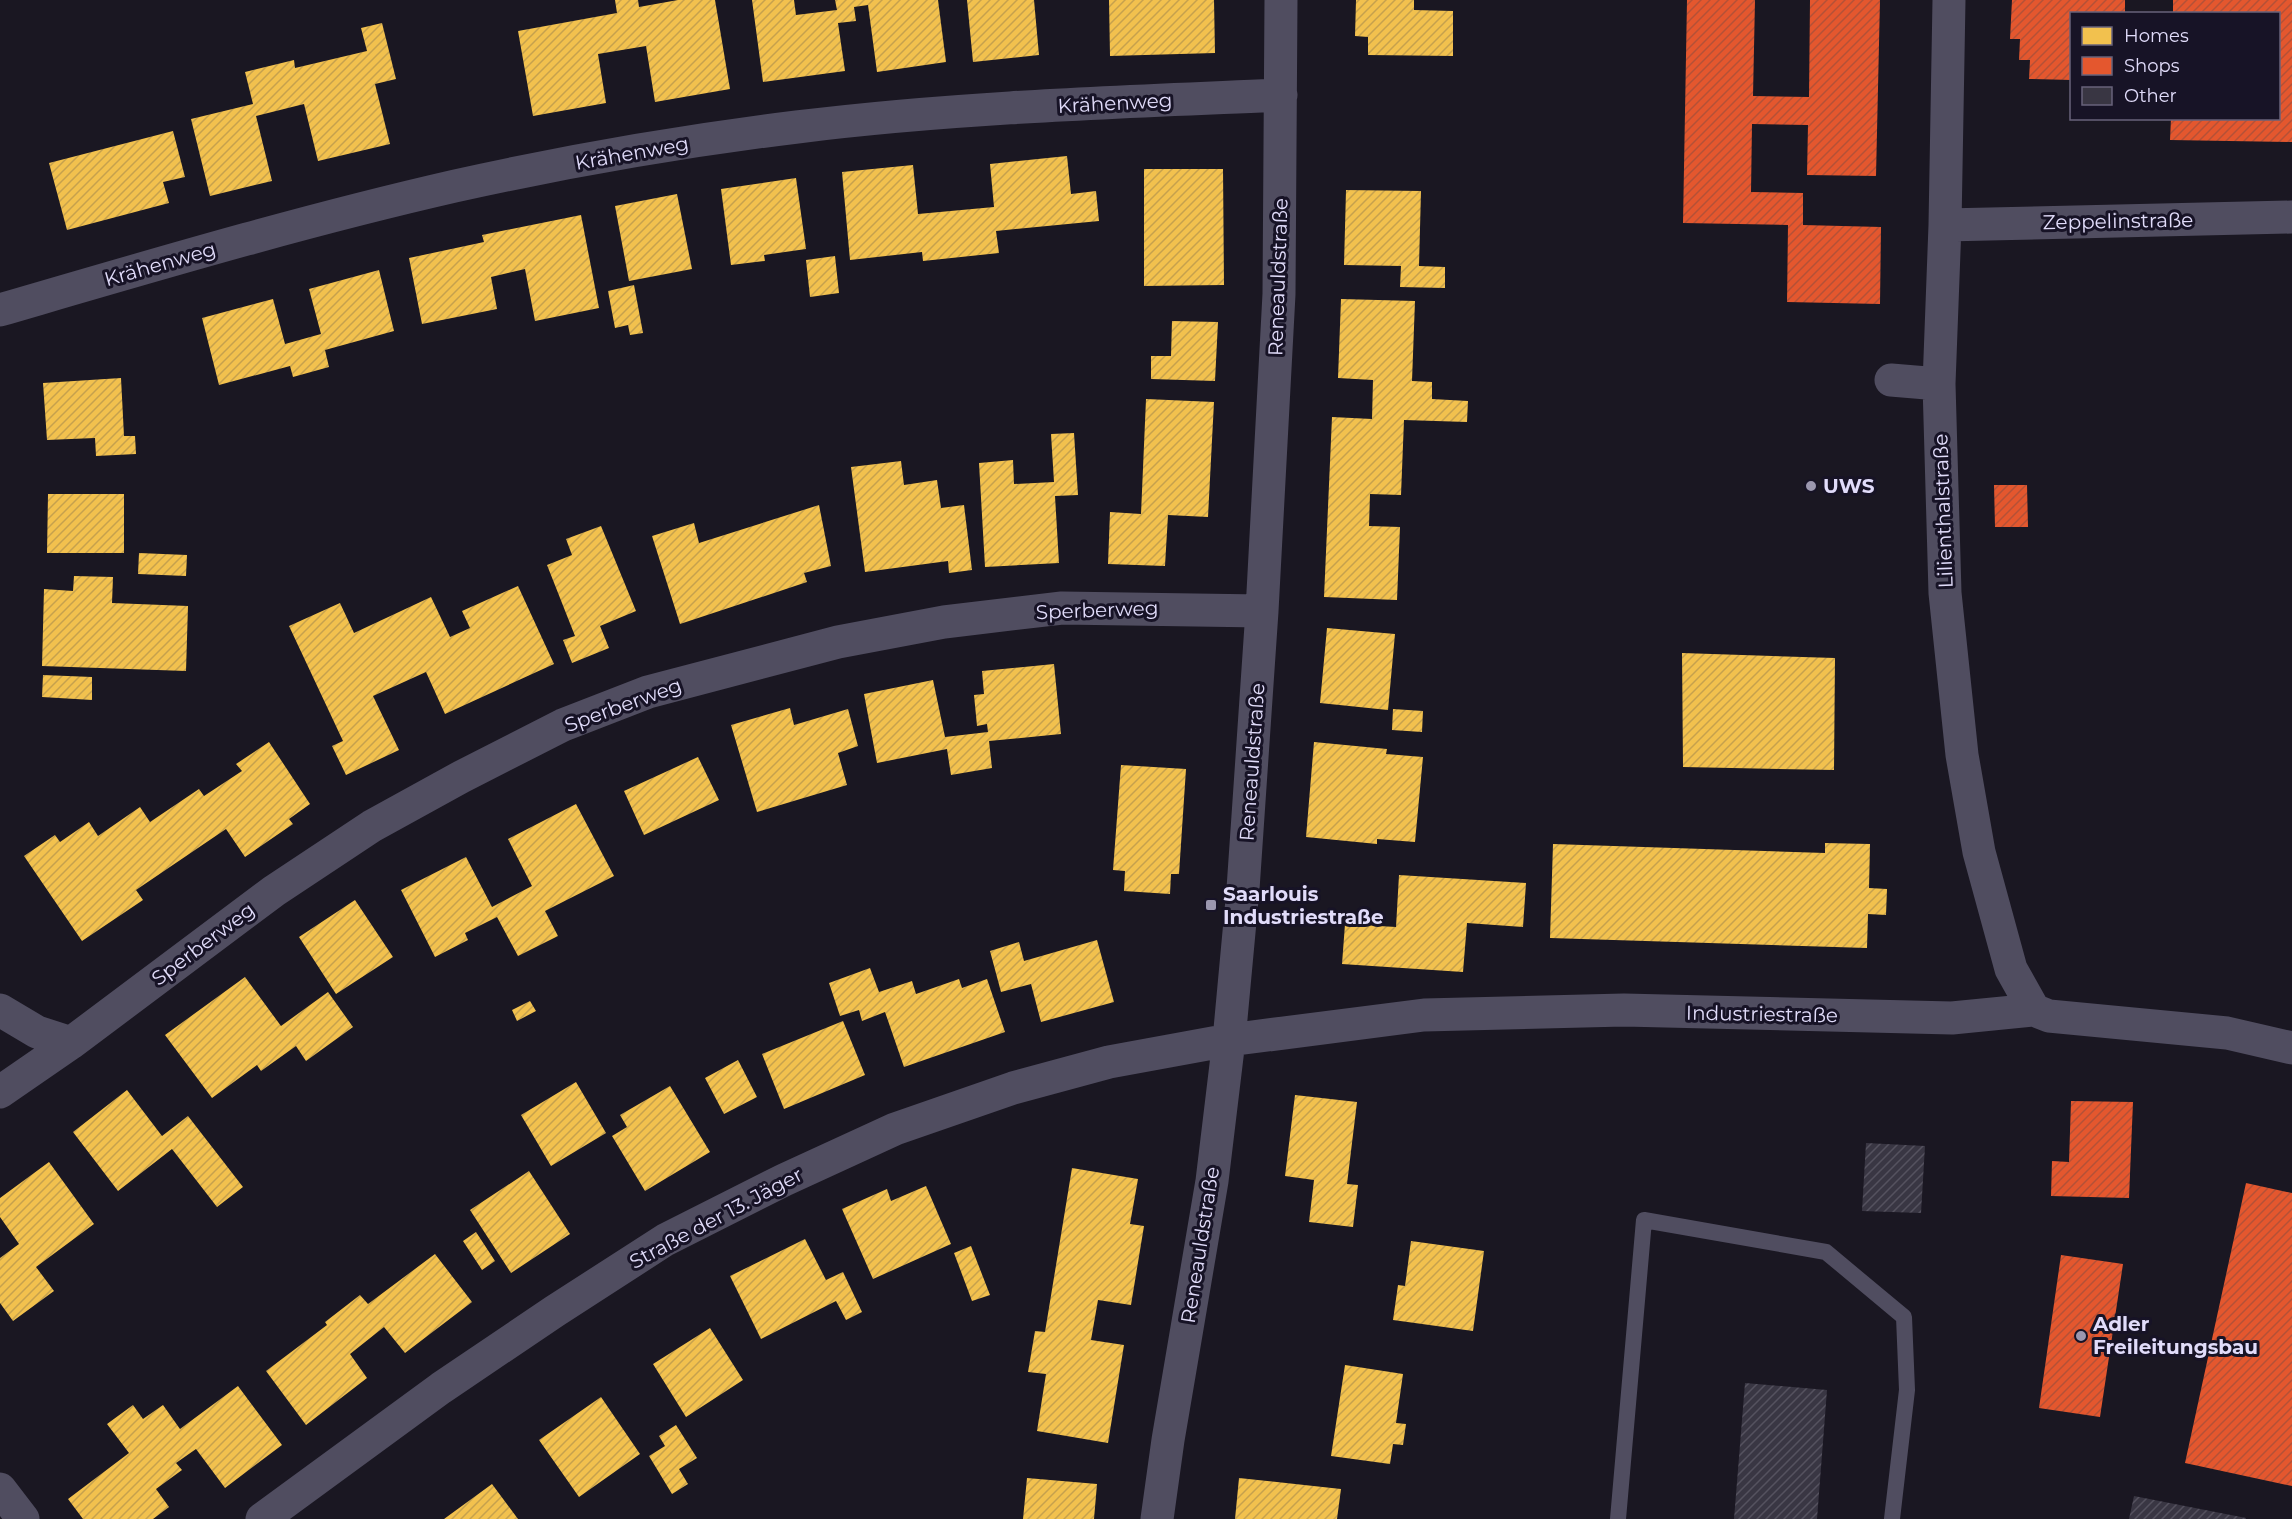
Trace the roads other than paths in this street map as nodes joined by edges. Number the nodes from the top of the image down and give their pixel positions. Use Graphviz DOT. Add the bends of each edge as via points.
graph roads {
  1 [pos="1281,0"];
  2 [pos="1949,0"];
  3 [pos="1281,95"];
  4 [pos="2292,217"];
  5 [pos="1945,225"];
  6 [pos="0,310"];
  7 [pos="1891,380"];
  8 [pos="1939,384"];
  9 [pos="1262,611"];
  10 [pos="0,1010"];
  11 [pos="2034,1010"];
  12 [pos="1229,1040"];
  13 [pos="70,1043"];
  14 [pos="2292,1048"];
  15 [pos="0,1092"];
  16 [pos="0,1489"];
  17 [pos="23,1519"];
  18 [pos="262,1519"];
  19 [pos="1157,1519"];
  20 [pos="1618,1519"];
  21 [pos="1892,1519"];
  1 -- 3 [label="street, Reneauldstraße"];
  2 -- 5 [label="street, Lilienthalstraße"];
  3 -- 6 [label="street, Krähenweg" via="1007,107 798,127 622,153 455,186 218,247"];
  3 -- 9 [label="street, Reneauldstraße" via="1279,294"];
  4 -- 5 [label="street, Zeppelinstraße"];
  5 -- 8 [label="street, Lilienthalstraße"];
  7 -- 8 [label="street"];
  8 -- 11 [label="street, Lilienthalstraße" via="1945,593 1962,755 1979,852 2008,958"];
  9 -- 12 [label="street, Reneauldstraße"];
  9 -- 13 [label="street, Sperberweg" via="1062,608 944,622 838,642 648,692 563,725 372,826 274,891"];
  10 -- 13 [label="street" via="37,1032"];
  11 -- 12 [label="street, Industriestraße" via="1952,1018 1624,1010 1424,1015"];
  11 -- 14 [label="street, Industriestraße" via="2049,1016 2227,1033"];
  12 -- 18 [label="street, Straße der 13. Jäger" via="1109,1062 1013,1088 896,1129 784,1179 665,1240 555,1311"];
  12 -- 19 [label="street, Reneauldstraße" via="1212,1181"];
  13 -- 15 [label="street, Sperberweg"];
  16 -- 17 [label="street"];
  20 -- 21 [label="lane" via="1644,1220 1826,1252 1904,1317 1907,1390"];
}
